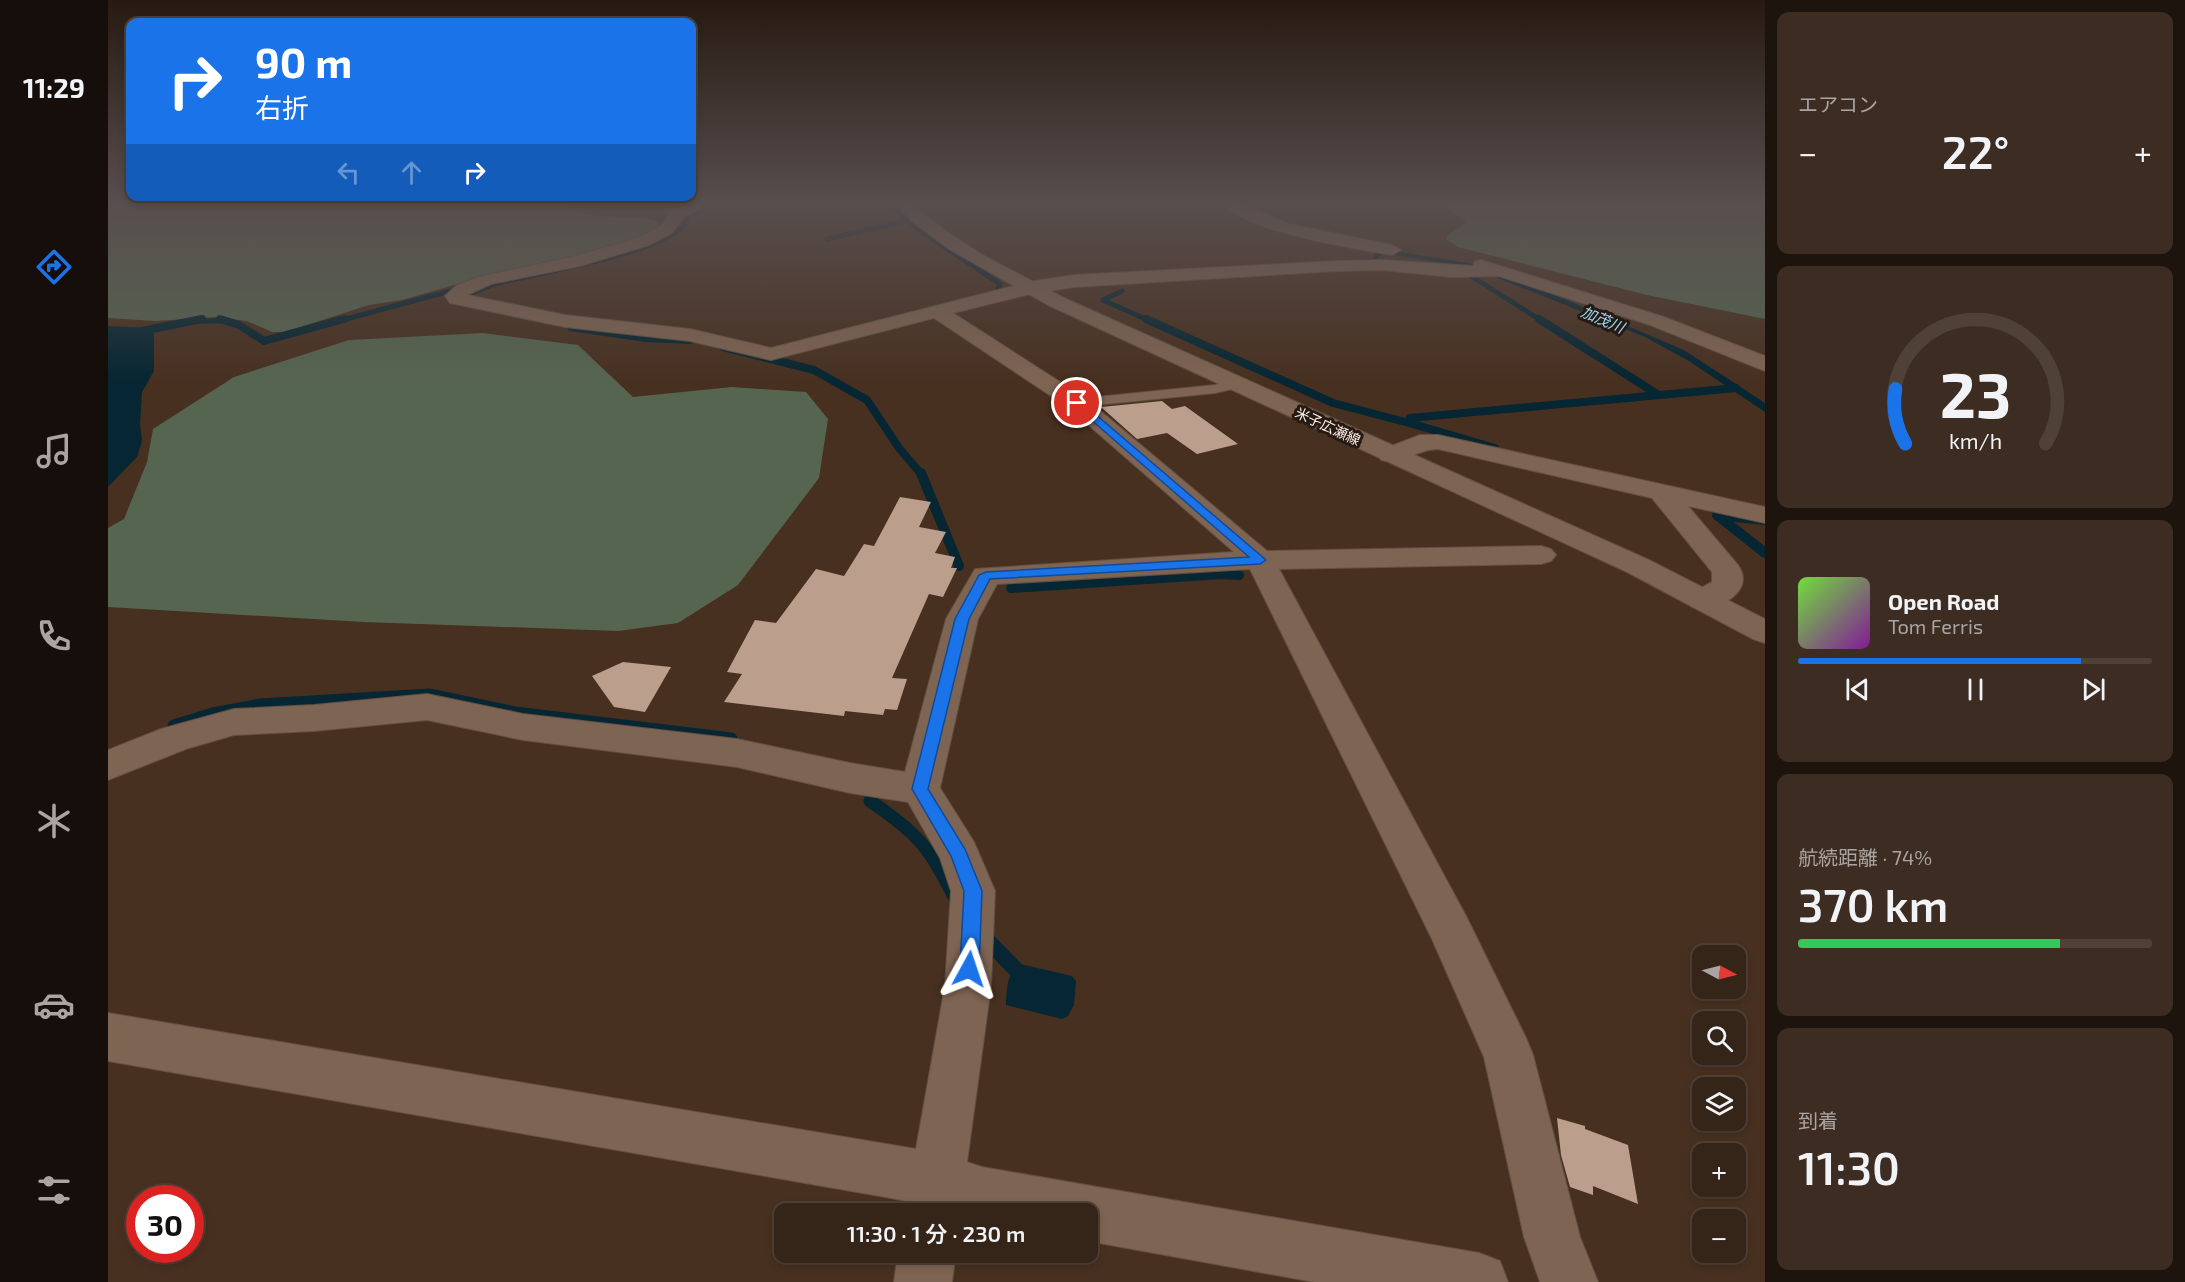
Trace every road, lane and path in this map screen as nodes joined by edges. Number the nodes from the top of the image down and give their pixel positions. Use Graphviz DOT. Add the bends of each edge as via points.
graph roads {
  1 [pos="566,263"];
  2 [pos="983,263"];
  3 [pos="1472,263"];
  4 [pos="1501,271"];
  5 [pos="1029,288"];
  6 [pos="939,313"];
  7 [pos="1765,364"];
  8 [pos="1236,384"];
  9 [pos="1077,403"];
  10 [pos="1390,455"];
  11 [pos="1663,494"];
  12 [pos="1765,515"];
  13 [pos="1541,555"];
  14 [pos="1260,560"];
  15 [pos="1703,600"];
  16 [pos="1765,633"];
  17 [pos="108,766"];
  18 [pos="920,789"];
  19 [pos="108,1037"];
  20 [pos="934,1197"];
  21 [pos="926,1263"];
  22 [pos="923,1282"];
  23 [pos="1479,1282"];
  24 [pos="1569,1282"];
  1 -- 6 [label="street" via="486,281 455,296 565,321 690,335 771,354"];
  2 -- 5 [label="street, 米子広瀬線"];
  3 -- 4 [label="street"];
  4 -- 5 [label="street" via="1336,266 1074,281"];
  4 -- 7 [label="street" via="1657,321"];
  5 -- 6 [label="street"];
  5 -- 8 [label="street, 米子広瀬線"];
  6 -- 9 [label="street"];
  8 -- 9 [label="lane"];
  8 -- 10 [label="street, 米子広瀬線"];
  9 -- 14 [label="street"];
  10 -- 11 [label="street" via="1420,442 1438,442"];
  10 -- 15 [label="street, 米子広瀬線" via="1638,566"];
  11 -- 12 [label="street"];
  11 -- 15 [label="street" via="1727,571 1728,586"];
  13 -- 14 [label="street"];
  14 -- 18 [label="street" via="986,575 962,619"];
  14 -- 24 [label="street" via="1451,932 1508,1054 1552,1237"];
  15 -- 16 [label="street, 米子広瀬線"];
  17 -- 18 [label="street" via="234,722 427,707 523,727 737,753"];
  18 -- 20 [label="street" via="959,854 973,891 968,986"];
  19 -- 20 [label="street"];
  20 -- 23 [label="street" via="982,1195"];
  21 -- 22 [label="street"];
}
